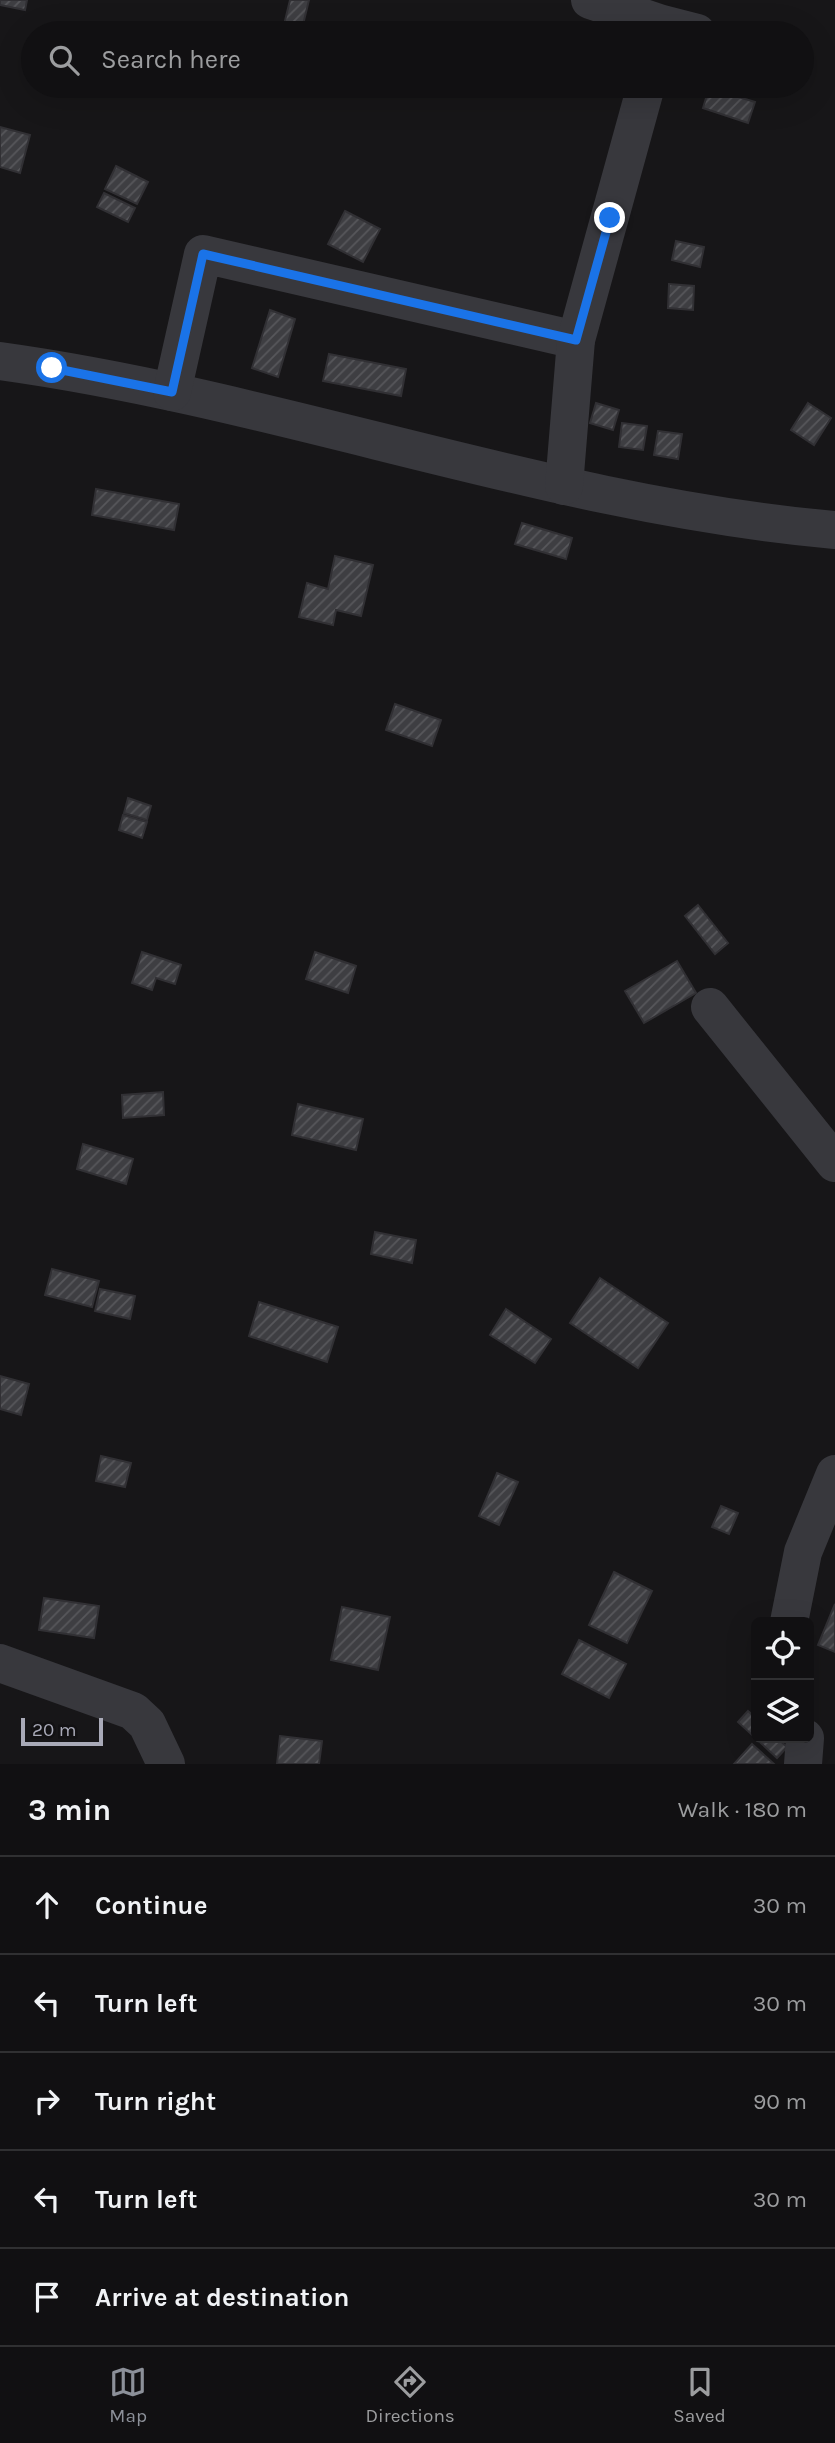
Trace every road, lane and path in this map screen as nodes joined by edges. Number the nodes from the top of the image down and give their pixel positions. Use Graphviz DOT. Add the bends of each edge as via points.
graph roads {
  1 [pos="590,0"];
  2 [pos="648,21"];
  3 [pos="643,98"];
  4 [pos="576,340"];
  5 [pos="0,361"];
  6 [pos="172,392"];
  7 [pos="564,486"];
  8 [pos="835,530"];
  9 [pos="710,1007"];
  10 [pos="835,1163"];
  11 [pos="835,1474"];
  12 [pos="790,1617"];
  13 [pos="0,1663"];
  14 [pos="805,1743"];
  15 [pos="166,1764"];
  16 [pos="803,1764"];
  1 -- 2 [label="street"];
  3 -- 4 [label="street"];
  4 -- 6 [label="street" via="203,254"];
  4 -- 7 [label="street"];
  5 -- 6 [label="street"];
  6 -- 7 [label="street"];
  7 -- 8 [label="street" via="689,512"];
  9 -- 10 [label="street"];
  11 -- 12 [label="street" via="803,1552"];
  13 -- 15 [label="street" via="133,1711 147,1724"];
  14 -- 16 [label="street"];
}
